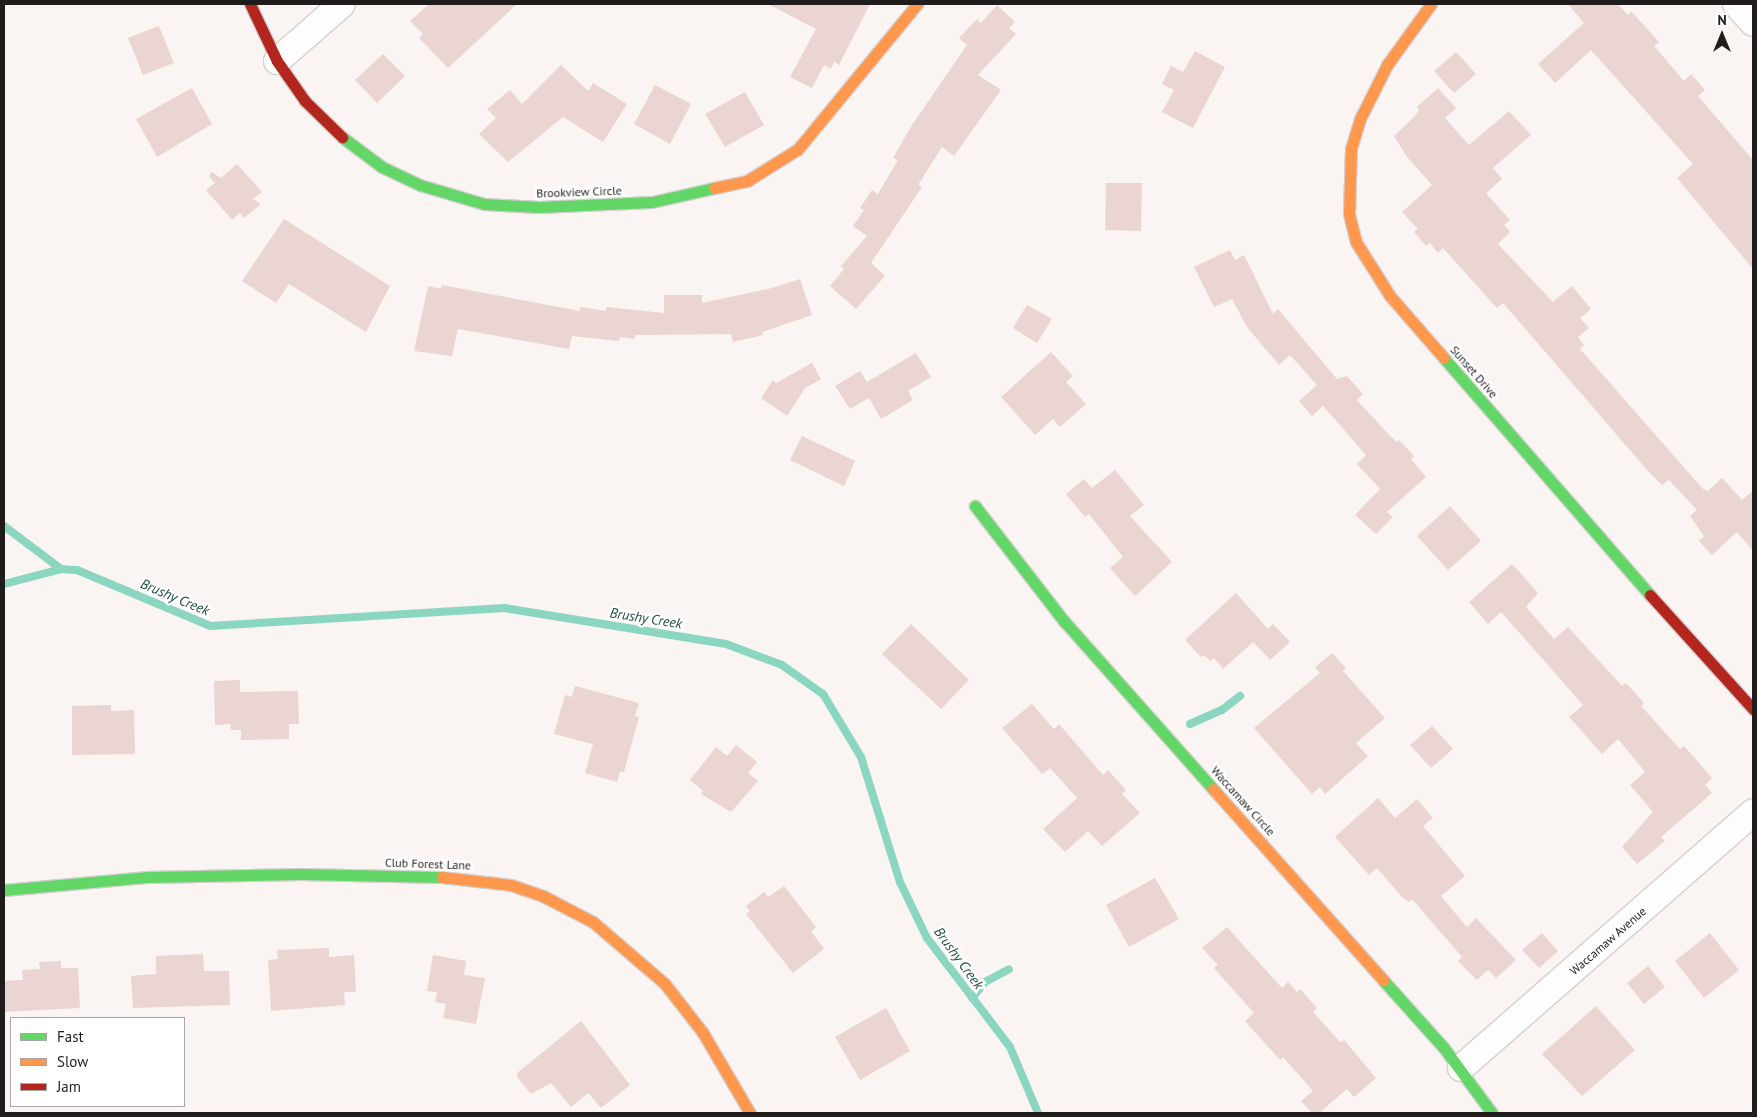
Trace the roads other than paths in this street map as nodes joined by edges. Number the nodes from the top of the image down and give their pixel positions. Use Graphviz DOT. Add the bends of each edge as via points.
graph roads {
  1 [pos="250,4"];
  2 [pos="342,4"];
  3 [pos="917,4"];
  4 [pos="1430,4"];
  5 [pos="1736,4"];
  6 [pos="1753,23"];
  7 [pos="277,61"];
  8 [pos="975,506"];
  9 [pos="1753,708"];
  10 [pos="1753,812"];
  11 [pos="4,890"];
  12 [pos="1461,1068"];
  13 [pos="750,1113"];
  14 [pos="1492,1113"];
  1 -- 7 [label="street, Brookview Circle"];
  2 -- 7 [label="street"];
  3 -- 7 [label="street, Brookview Circle" via="798,149 747,181 652,202 539,207 484,204 420,185 382,167 339,135 305,101"];
  4 -- 9 [label="street, Sunset Drive" via="1387,65 1360,119 1351,149 1349,214 1356,242 1390,296 1620,562"];
  5 -- 6 [label="street"];
  8 -- 12 [label="street, Waccamaw Circle" via="1064,621"];
  10 -- 12 [label="street, Waccamaw Avenue"];
  11 -- 13 [label="street, Club Forest Lane" via="148,877 300,874 439,877 511,885 543,896 593,922 665,984 703,1033"];
  12 -- 14 [label="street, Waccamaw Circle"];
}
